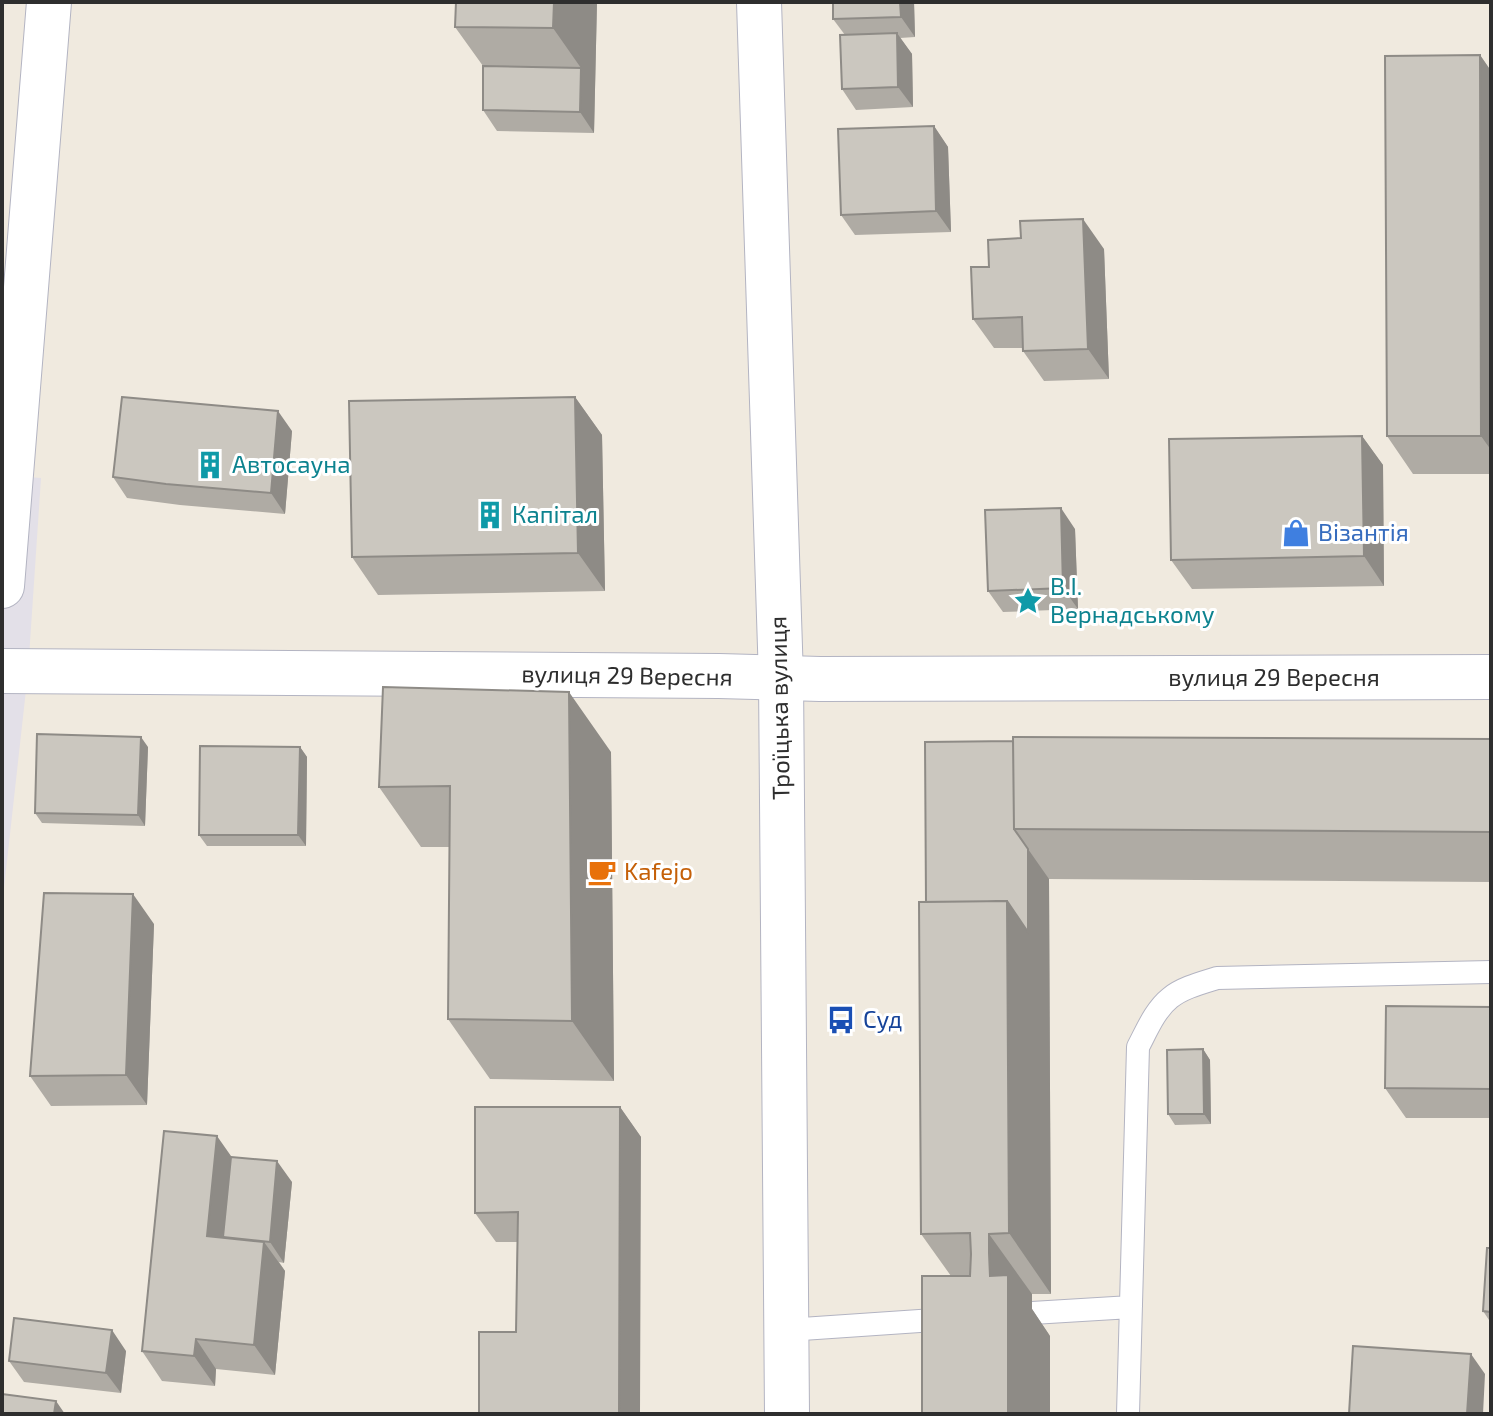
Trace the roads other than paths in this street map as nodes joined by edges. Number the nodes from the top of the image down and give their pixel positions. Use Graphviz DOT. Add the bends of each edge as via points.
graph roads {
  1 [pos="49,2"];
  2 [pos="759,2"];
  3 [pos="2,586"];
  4 [pos="2,671"];
  5 [pos="1491,677"];
  6 [pos="781,678"];
  7 [pos="1491,972"];
  8 [pos="1131,1307"];
  9 [pos="1032,1313"];
  10 [pos="968,1318"];
  11 [pos="787,1330"];
  12 [pos="787,1414"];
  13 [pos="1128,1414"];
  1 -- 3 [label="street"];
  2 -- 6 [label="street, Троїцька вулиця"];
  4 -- 6 [label="street, вулиця 29 Вересня"];
  5 -- 6 [label="street, вулиця 29 Вересня"];
  6 -- 11 [label="street, Троїцька вулиця"];
  7 -- 8 [label="lane" via="1217,978 1170,998 1138,1047"];
  8 -- 9 [label="lane"];
  8 -- 13 [label="lane"];
  10 -- 11 [label="lane"];
  11 -- 12 [label="street, Троїцька вулиця"];
}
